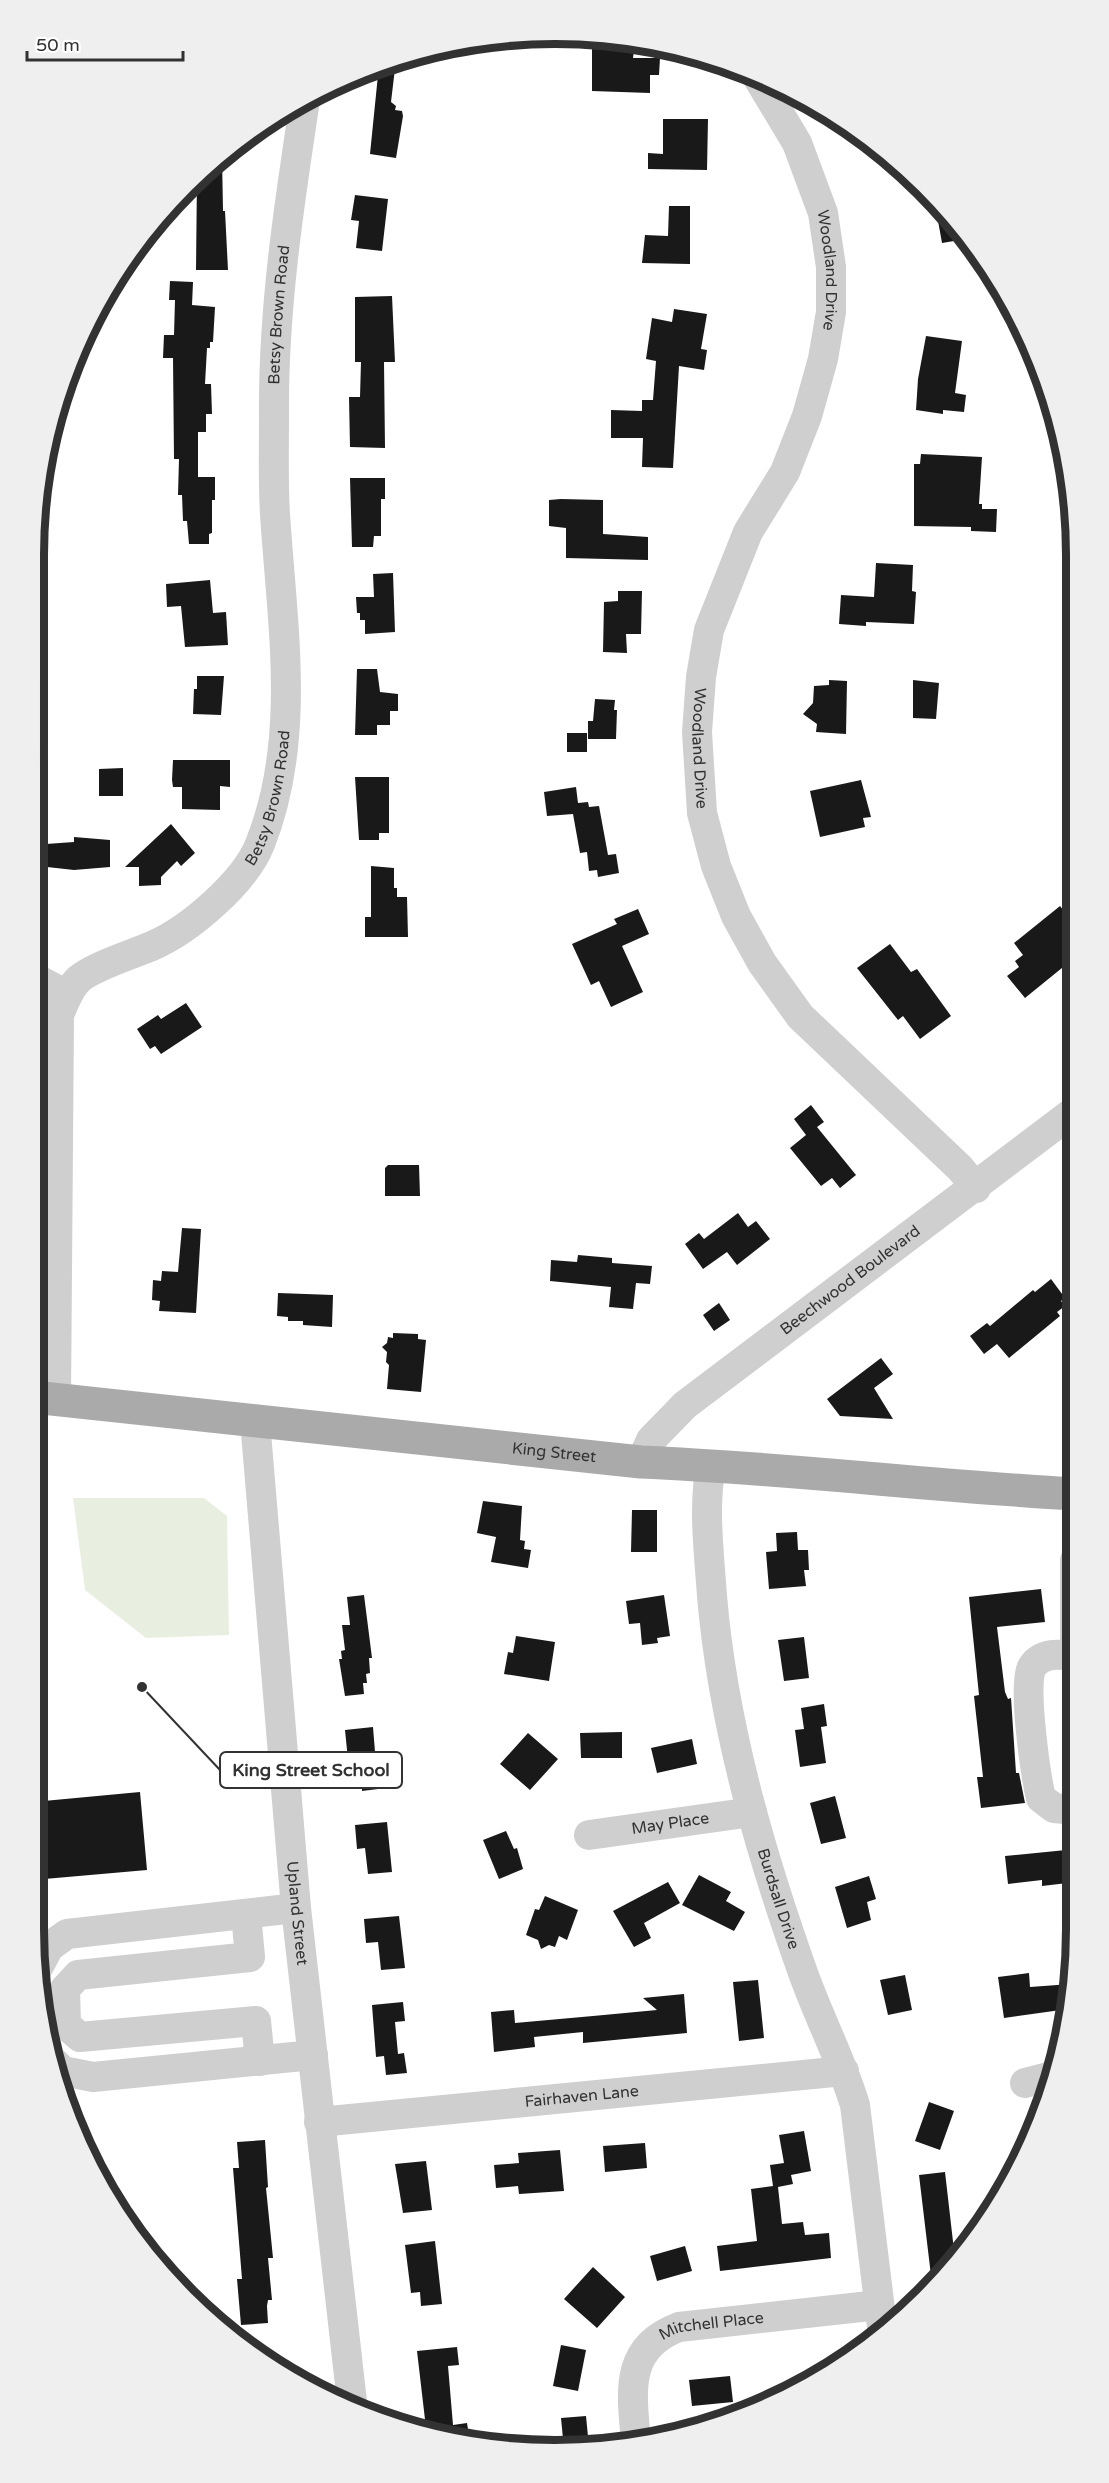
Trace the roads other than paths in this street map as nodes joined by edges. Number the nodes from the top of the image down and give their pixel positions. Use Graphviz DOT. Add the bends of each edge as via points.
graph roads {
  1 [pos="763,88"];
  2 [pos="304,109"];
  3 [pos="44,983"];
  4 [pos="67,995"];
  5 [pos="1066,1117"];
  6 [pos="976,1188"];
  7 [pos="45,1398"];
  8 [pos="255,1421"];
  9 [pos="641,1462"];
  10 [pos="711,1465"];
  11 [pos="1066,1493"];
  12 [pos="1066,1655"];
  13 [pos="1066,1809"];
  14 [pos="752,1812"];
  15 [pos="589,1835"];
  16 [pos="296,1908"];
  17 [pos="246,1914"];
  18 [pos="45,1955"];
  19 [pos="313,2055"];
  20 [pos="260,2061"];
  21 [pos="64,2071"];
  22 [pos="844,2071"];
  23 [pos="320,2122"];
  24 [pos="881,2315"];
  25 [pos="351,2398"];
  26 [pos="635,2433"];
  1 -- 6 [label="street, Woodland Drive" via="797,142 823,213 831,267 831,312 807,416 785,472 748,532 709,630 697,732 702,813 716,866 736,916 762,963 800,1016 960,1168"];
  2 -- 4 [label="street, Betsy Brown Road" via="280,273 276,334 275,510 286,701 284,749 276,795 259,847 247,867 214,902 166,940 79,979"];
  3 -- 4 [label="street"];
  4 -- 7 [label="street, Betsy Brown Road" via="59,1015"];
  5 -- 6 [label="street, Beechwood Boulevard"];
  6 -- 9 [label="street, Beechwood Boulevard" via="685,1405 651,1440"];
  7 -- 8 [label="main road, King Street"];
  8 -- 9 [label="main road, King Street"];
  8 -- 16 [label="street, Upland Street"];
  9 -- 10 [label="main road, King Street"];
  10 -- 11 [label="main road, King Street"];
  10 -- 14 [label="street, Burdsall Drive" via="706,1488 706,1526 717,1651 728,1716"];
  12 -- 13 [label="street" via="1053,1653 1046,1657 1032,1667 1028,1677 1035,1771 1041,1798 1054,1808"];
  14 -- 15 [label="street, May Place"];
  14 -- 22 [label="street, Burdsall Drive" via="802,1971"];
  16 -- 17 [label="street"];
  16 -- 19 [label="street, Upland Street"];
  17 -- 18 [label="street" via="67,1934"];
  17 -- 20 [label="street" via="250,1958 78,1975 65,1989 66,2025 80,2037 256,2021"];
  19 -- 20 [label="street"];
  19 -- 23 [label="street, Upland Street"];
  20 -- 21 [label="street" via="93,2077"];
  22 -- 23 [label="street, Fairhaven Lane"];
  22 -- 24 [label="street, Burdsall Drive" via="861,2139"];
  23 -- 25 [label="street, Upland Street"];
  24 -- 26 [label="street, Mitchell Place" via="689,2326 659,2334 640,2358 632,2382"];
}
